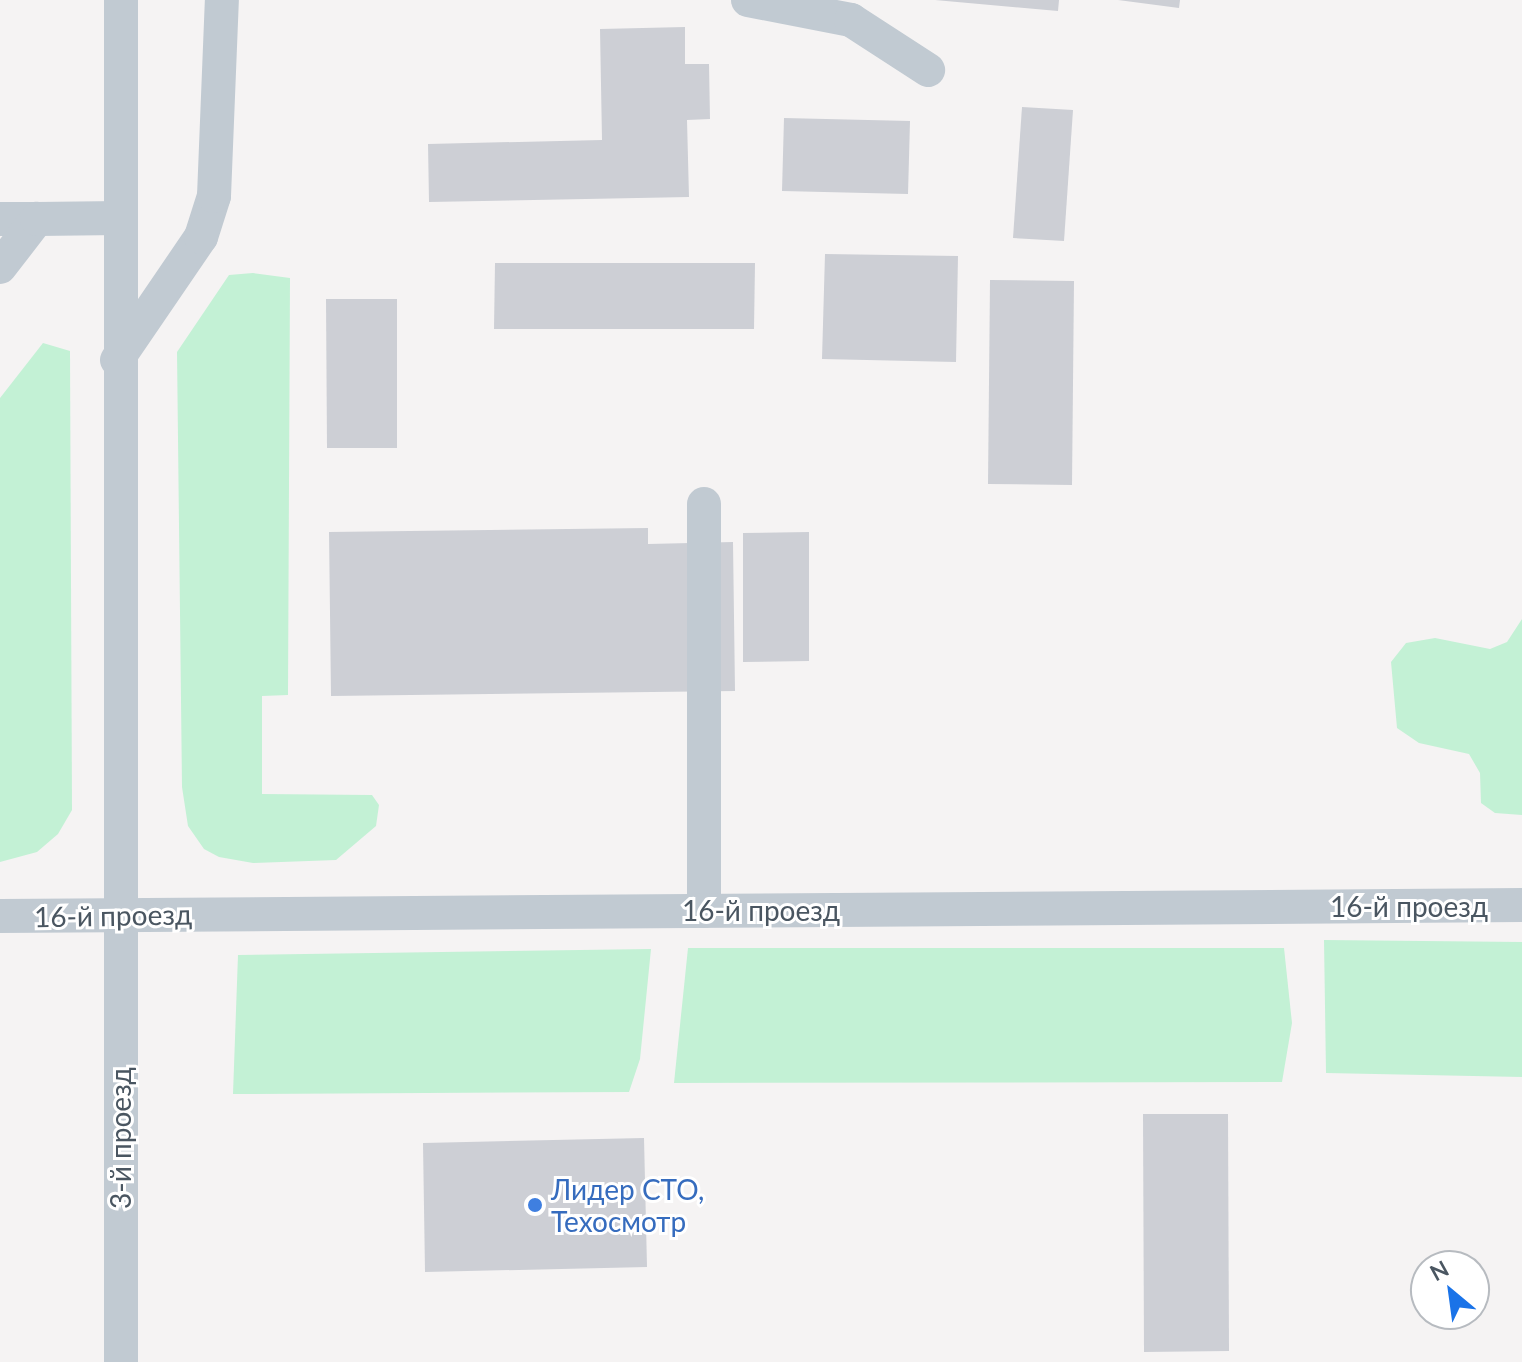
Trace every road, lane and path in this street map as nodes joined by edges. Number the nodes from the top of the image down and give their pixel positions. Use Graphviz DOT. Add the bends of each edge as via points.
graph roads {
  1 [pos="121,0"];
  2 [pos="222,0"];
  3 [pos="748,0"];
  4 [pos="928,70"];
  5 [pos="120,218"];
  6 [pos="0,219"];
  7 [pos="37,219"];
  8 [pos="0,267"];
  9 [pos="117,360"];
  10 [pos="704,504"];
  11 [pos="1522,905"];
  12 [pos="704,911"];
  13 [pos="120,914"];
  14 [pos="0,916"];
  15 [pos="121,1362"];
  1 -- 5 [label="street, 3-й проезд"];
  2 -- 9 [label="street" via="214,196 201,237"];
  3 -- 4 [label="street" via="851,20"];
  5 -- 7 [label="street"];
  5 -- 9 [label="street, 3-й проезд"];
  6 -- 7 [label="street"];
  7 -- 8 [label="street"];
  9 -- 13 [label="street, 3-й проезд"];
  10 -- 12 [label="street"];
  11 -- 12 [label="street, 16-й проезд"];
  12 -- 13 [label="street, 16-й проезд"];
  13 -- 14 [label="street, 16-й проезд"];
  13 -- 15 [label="street, 3-й проезд"];
}
